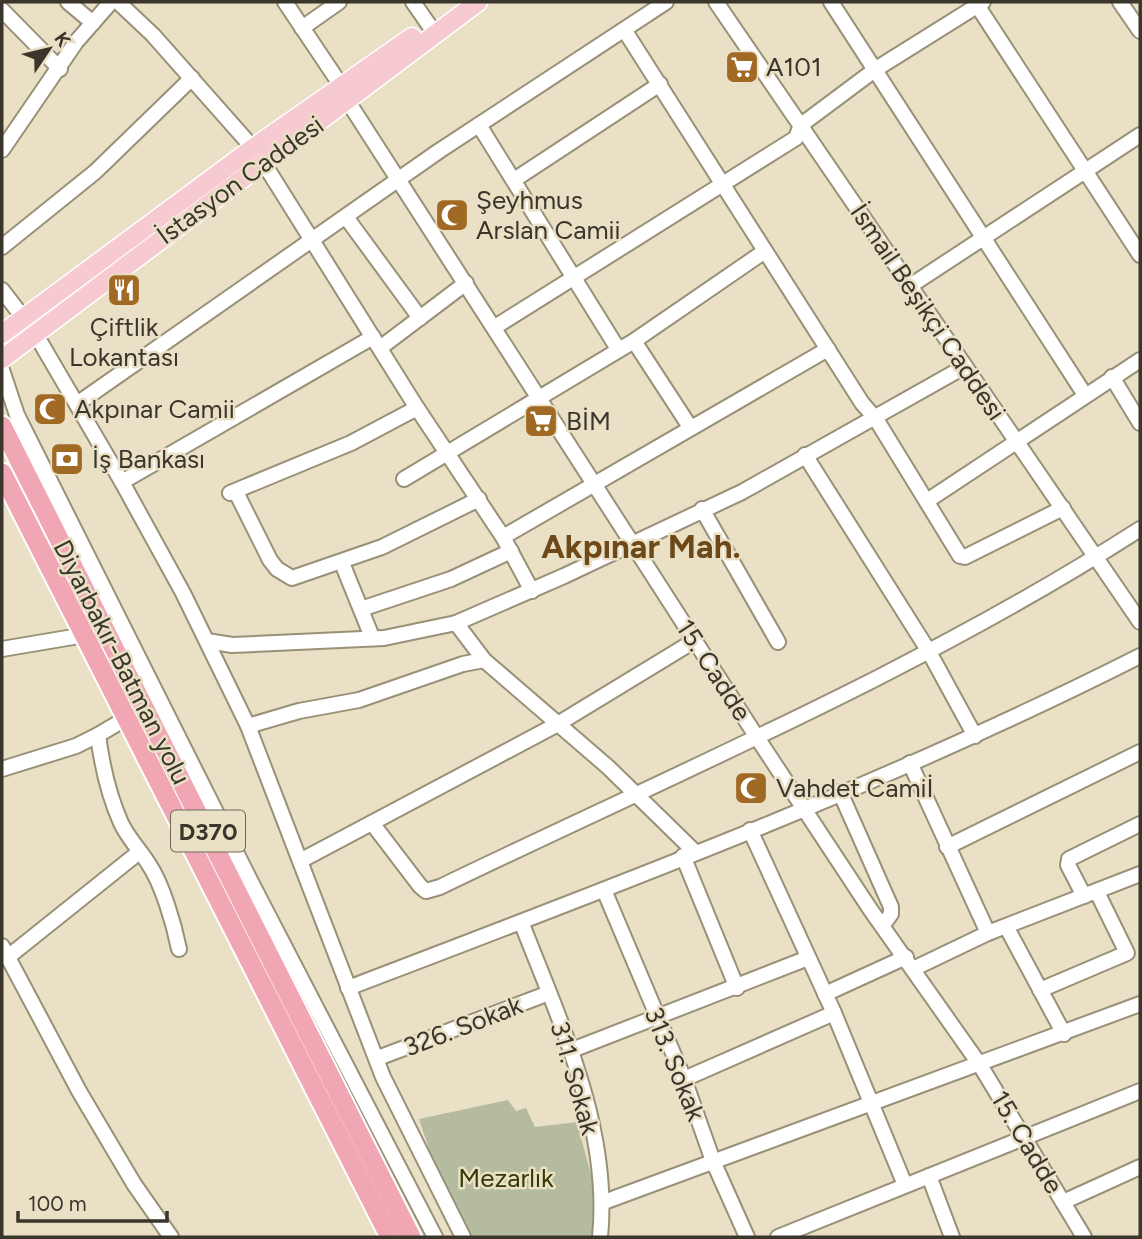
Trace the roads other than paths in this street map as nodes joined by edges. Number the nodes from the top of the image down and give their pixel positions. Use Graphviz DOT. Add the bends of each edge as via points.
graph roads {
  1 [pos="68,2"];
  2 [pos="111,2"];
  3 [pos="118,2"];
  4 [pos="285,2"];
  5 [pos="339,2"];
  6 [pos="413,2"];
  7 [pos="460,2"];
  8 [pos="478,2"];
  9 [pos="666,2"];
  10 [pos="716,2"];
  11 [pos="831,2"];
  12 [pos="1120,2"];
  13 [pos="978,3"];
  14 [pos="2,10"];
  15 [pos="93,23"];
  16 [pos="429,25"];
  17 [pos="302,28"];
  18 [pos="625,31"];
  19 [pos="1140,31"];
  20 [pos="60,69"];
  21 [pos="876,69"];
  22 [pos="192,78"];
  23 [pos="660,84"];
  24 [pos="344,94"];
  25 [pos="479,125"];
  26 [pos="801,125"];
  27 [pos="1140,135"];
  28 [pos="2,150"];
  29 [pos="258,155"];
  30 [pos="1086,169"];
  31 [pos="398,180"];
  32 [pos="514,180"];
  33 [pos="722,183"];
  34 [pos="346,217"];
  35 [pos="985,237"];
  36 [pos="314,241"];
  37 [pos="2,247"];
  38 [pos="765,251"];
  39 [pos="1140,255"];
  40 [pos="576,279"];
  41 [pos="467,284"];
  42 [pos="910,286"];
  43 [pos="2,290"];
  44 [pos="420,318"];
  45 [pos="30,326"];
  46 [pos="495,327"];
  47 [pos="2,334"];
  48 [pos="634,341"];
  49 [pos="377,342"];
  50 [pos="828,348"];
  51 [pos="618,349"];
  52 [pos="2,359"];
  53 [pos="1140,360"];
  54 [pos="964,367"];
  55 [pos="2,370"];
  56 [pos="1112,377"];
  57 [pos="1086,396"];
  58 [pos="540,397"];
  59 [pos="77,404"];
  60 [pos="417,408"];
  61 [pos="876,419"];
  62 [pos="1140,423"];
  63 [pos="2,426"];
  64 [pos="690,427"];
  65 [pos="1018,443"];
  66 [pos="447,452"];
  67 [pos="805,455"];
  68 [pos="2,473"];
  69 [pos="404,479"];
  70 [pos="122,482"];
  71 [pos="596,483"];
  72 [pos="479,499"];
  73 [pos="928,501"];
  74 [pos="1063,508"];
  75 [pos="702,509"];
  76 [pos="1140,529"];
  77 [pos="503,537"];
  78 [pos="631,545"];
  79 [pos="511,551"];
  80 [pos="1097,557"];
  81 [pos="342,563"];
  82 [pos="532,591"];
  83 [pos="361,609"];
  84 [pos="1140,622"];
  85 [pos="456,623"];
  86 [pos="85,635"];
  87 [pos="372,637"];
  88 [pos="694,640"];
  89 [pos="206,641"];
  90 [pos="778,642"];
  91 [pos="2,649"];
  92 [pos="928,650"];
  93 [pos="1140,656"];
  94 [pos="484,660"];
  95 [pos="125,719"];
  96 [pos="556,725"];
  97 [pos="248,726"];
  98 [pos="98,735"];
  99 [pos="975,736"];
  100 [pos="758,739"];
  101 [pos="1140,752"];
  102 [pos="910,763"];
  103 [pos="2,769"];
  104 [pos="840,792"];
  105 [pos="637,794"];
  106 [pos="804,807"];
  107 [pos="372,823"];
  108 [pos="1140,824"];
  109 [pos="750,830"];
  110 [pos="947,847"];
  111 [pos="138,853"];
  112 [pos="689,854"];
  113 [pos="300,861"];
  114 [pos="1140,874"];
  115 [pos="604,890"];
  116 [pos="1090,894"];
  117 [pos="522,924"];
  118 [pos="883,925"];
  119 [pos="1006,928"];
  120 [pos="988,933"];
  121 [pos="179,948"];
  122 [pos="5,952"];
  123 [pos="807,958"];
  124 [pos="911,963"];
  125 [pos="348,988"];
  126 [pos="737,988"];
  127 [pos="1040,990"];
  128 [pos="549,993"];
  129 [pos="825,994"];
  130 [pos="1140,1004"];
  131 [pos="834,1013"];
  132 [pos="657,1016"];
  133 [pos="1064,1034"];
  134 [pos="572,1050"];
  135 [pos="378,1058"];
  136 [pos="979,1065"];
  137 [pos="684,1079"];
  138 [pos="1140,1091"];
  139 [pos="873,1103"];
  140 [pos="1023,1137"];
  141 [pos="713,1161"];
  142 [pos="1140,1167"];
  143 [pos="929,1176"];
  144 [pos="905,1185"];
  145 [pos="604,1202"];
  146 [pos="1063,1202"];
  147 [pos="171,1237"];
  148 [pos="390,1237"];
  149 [pos="411,1237"];
  150 [pos="435,1237"];
  151 [pos="463,1237"];
  152 [pos="600,1237"];
  153 [pos="747,1237"];
  154 [pos="778,1237"];
  155 [pos="952,1237"];
  156 [pos="1084,1237"];
  1 -- 15 [label="street"];
  2 -- 15 [label="street"];
  3 -- 22 [label="street"];
  4 -- 17 [label="street, 15. Cadde"];
  5 -- 17 [label="street"];
  6 -- 16 [label="street"];
  7 -- 16 [label="main road, İstasyon Caddesi"];
  8 -- 24 [label="main road, İstasyon Caddesi"];
  9 -- 18 [label="street"];
  10 -- 26 [label="street, İsmail Beşikçi Caddesi"];
  11 -- 21 [label="street"];
  12 -- 19 [label="street"];
  13 -- 21 [label="street"];
  13 -- 30 [label="street"];
  14 -- 20 [label="street"];
  15 -- 20 [label="street"];
  16 -- 24 [label="main road, İstasyon Caddesi"];
  17 -- 24 [label="street, 15. Cadde"];
  18 -- 23 [label="street"];
  18 -- 25 [label="street"];
  20 -- 28 [label="street"];
  21 -- 26 [label="street"];
  21 -- 35 [label="street"];
  22 -- 29 [label="street"];
  22 -- 37 [label="street" via="95,172"];
  23 -- 32 [label="street"];
  23 -- 33 [label="street"];
  24 -- 29 [label="main road, İstasyon Caddesi"];
  24 -- 31 [label="street, 15. Cadde"];
  25 -- 31 [label="street"];
  25 -- 32 [label="street"];
  26 -- 33 [label="street" via="796,138"];
  26 -- 42 [label="street, İsmail Beşikçi Caddesi"];
  27 -- 30 [label="street"];
  29 -- 36 [label="street"];
  29 -- 45 [label="main road, İstasyon Caddesi"];
  30 -- 35 [label="street"];
  30 -- 39 [label="street"];
  31 -- 34 [label="street"];
  31 -- 41 [label="street, 15. Cadde"];
  32 -- 40 [label="street"];
  33 -- 38 [label="street"];
  33 -- 40 [label="street"];
  34 -- 36 [label="street"];
  34 -- 44 [label="street"];
  35 -- 42 [label="street"];
  35 -- 57 [label="street"];
  36 -- 49 [label="street"];
  36 -- 59 [label="street"];
  38 -- 48 [label="street"];
  38 -- 50 [label="street"];
  40 -- 46 [label="street"];
  40 -- 51 [label="street"];
  41 -- 44 [label="street"];
  41 -- 46 [label="street, 15. Cadde"];
  42 -- 54 [label="street, İsmail Beşikçi Caddesi"];
  43 -- 45 [label="street"];
  44 -- 49 [label="street"];
  45 -- 47 [label="main road, İstasyon Caddesi"];
  45 -- 52 [label="main road, İstasyon Caddesi"];
  45 -- 59 [label="street"];
  46 -- 58 [label="street, 15. Cadde"];
  48 -- 51 [label="street"];
  48 -- 64 [label="street"];
  49 -- 60 [label="street"];
  49 -- 70 [label="street"];
  50 -- 61 [label="street"];
  50 -- 64 [label="street"];
  51 -- 58 [label="street"];
  53 -- 56 [label="street"];
  54 -- 61 [label="street"];
  54 -- 65 [label="street, İsmail Beşikçi Caddesi"];
  55 -- 150 [label="street" via="17,415"];
  56 -- 57 [label="street"];
  56 -- 62 [label="street"];
  57 -- 65 [label="street"];
  58 -- 66 [label="street"];
  58 -- 71 [label="street, 15. Cadde"];
  59 -- 70 [label="street"];
  60 -- 66 [label="street"];
  60 -- 81 [label="street" via="351,443 233,493 270,560 284,575 292,578"];
  61 -- 67 [label="street"];
  61 -- 73 [label="street"];
  63 -- 149 [label="highway, Diyarbakır-Batman yolu / D370"];
  64 -- 71 [label="street"];
  65 -- 73 [label="street"];
  65 -- 74 [label="street, İsmail Beşikçi Caddesi"];
  66 -- 69 [label="street"];
  66 -- 72 [label="street"];
  67 -- 75 [label="street" via="742,492"];
  67 -- 92 [label="street"];
  68 -- 86 [label="highway, Diyarbakır-Batman yolu / D370"];
  70 -- 89 [label="street"];
  71 -- 77 [label="street"];
  71 -- 78 [label="street, 15. Cadde"];
  72 -- 77 [label="street"];
  72 -- 81 [label="street"];
  73 -- 74 [label="street" via="960,556 965,557"];
  74 -- 80 [label="street, İsmail Beşikçi Caddesi"];
  75 -- 78 [label="street"];
  75 -- 90 [label="street"];
  76 -- 80 [label="street"];
  77 -- 79 [label="street"];
  78 -- 82 [label="street"];
  78 -- 88 [label="street, 15. Cadde"];
  79 -- 82 [label="street"];
  79 -- 83 [label="street" via="451,579"];
  80 -- 84 [label="street, İsmail Beşikçi Caddesi"];
  80 -- 92 [label="street"];
  81 -- 83 [label="street"];
  82 -- 85 [label="street"];
  83 -- 87 [label="street"];
  85 -- 87 [label="street"];
  85 -- 94 [label="street"];
  86 -- 91 [label="street"];
  86 -- 95 [label="highway, Diyarbakır-Batman yolu / D370"];
  87 -- 89 [label="street" via="232,645"];
  88 -- 96 [label="street"];
  88 -- 100 [label="street, 15. Cadde"];
  89 -- 97 [label="street"];
  92 -- 99 [label="street"];
  92 -- 100 [label="street"];
  93 -- 99 [label="street"];
  94 -- 96 [label="street"];
  94 -- 97 [label="street" via="359,700 299,710"];
  95 -- 98 [label="street"];
  95 -- 148 [label="highway, Diyarbakır-Batman yolu / D370"];
  96 -- 105 [label="street"];
  96 -- 107 [label="street"];
  97 -- 113 [label="street"];
  98 -- 103 [label="street"];
  98 -- 111 [label="street" via="102,773"];
  99 -- 102 [label="street"];
  100 -- 105 [label="street"];
  100 -- 106 [label="street, 15. Cadde"];
  101 -- 110 [label="street"];
  102 -- 104 [label="street"];
  102 -- 110 [label="street"];
  104 -- 106 [label="street"];
  104 -- 118 [label="street" via="891,907"];
  105 -- 107 [label="street" via="526,849 426,891"];
  105 -- 112 [label="street"];
  106 -- 109 [label="street"];
  106 -- 118 [label="street, 15. Cadde"];
  107 -- 113 [label="street"];
  108 -- 116 [label="street" via="1069,859 1068,865"];
  109 -- 112 [label="street"];
  109 -- 123 [label="street"];
  110 -- 120 [label="street"];
  111 -- 121 [label="street" via="148,863"];
  111 -- 122 [label="street"];
  112 -- 115 [label="street"];
  112 -- 126 [label="street"];
  113 -- 125 [label="street"];
  114 -- 116 [label="street"];
  115 -- 117 [label="street"];
  115 -- 132 [label="street, 313. Sokak"];
  116 -- 119 [label="street"];
  116 -- 127 [label="street" via="1127,953"];
  117 -- 125 [label="street"];
  117 -- 128 [label="street, 311. Sokak"];
  118 -- 124 [label="street, 15. Cadde"];
  119 -- 120 [label="street"];
  119 -- 127 [label="street"];
  120 -- 124 [label="street"];
  122 -- 147 [label="street" via="79,1091"];
  123 -- 126 [label="street"];
  123 -- 129 [label="street"];
  124 -- 129 [label="street"];
  124 -- 136 [label="street, 15. Cadde"];
  125 -- 135 [label="street"];
  126 -- 132 [label="street"];
  127 -- 133 [label="street"];
  128 -- 134 [label="street, 311. Sokak"];
  128 -- 135 [label="street, 326. Sokak"];
  129 -- 131 [label="street"];
  130 -- 133 [label="street"];
  131 -- 137 [label="street"];
  131 -- 139 [label="street"];
  132 -- 134 [label="street"];
  132 -- 137 [label="street, 313. Sokak"];
  133 -- 136 [label="street"];
  134 -- 145 [label="street, 311. Sokak"];
  135 -- 151 [label="street" via="383,1077"];
  136 -- 139 [label="street"];
  136 -- 140 [label="street, 15. Cadde"];
  137 -- 141 [label="street, 313. Sokak"];
  138 -- 140 [label="street"];
  139 -- 141 [label="street"];
  139 -- 144 [label="street"];
  140 -- 143 [label="street"];
  140 -- 146 [label="street, 15. Cadde"];
  141 -- 145 [label="street"];
  141 -- 153 [label="street, 313. Sokak"];
  142 -- 146 [label="street"];
  143 -- 144 [label="street"];
  143 -- 155 [label="street"];
  144 -- 154 [label="street"];
  145 -- 152 [label="street, 311. Sokak"];
  146 -- 156 [label="street, 15. Cadde"];
}
